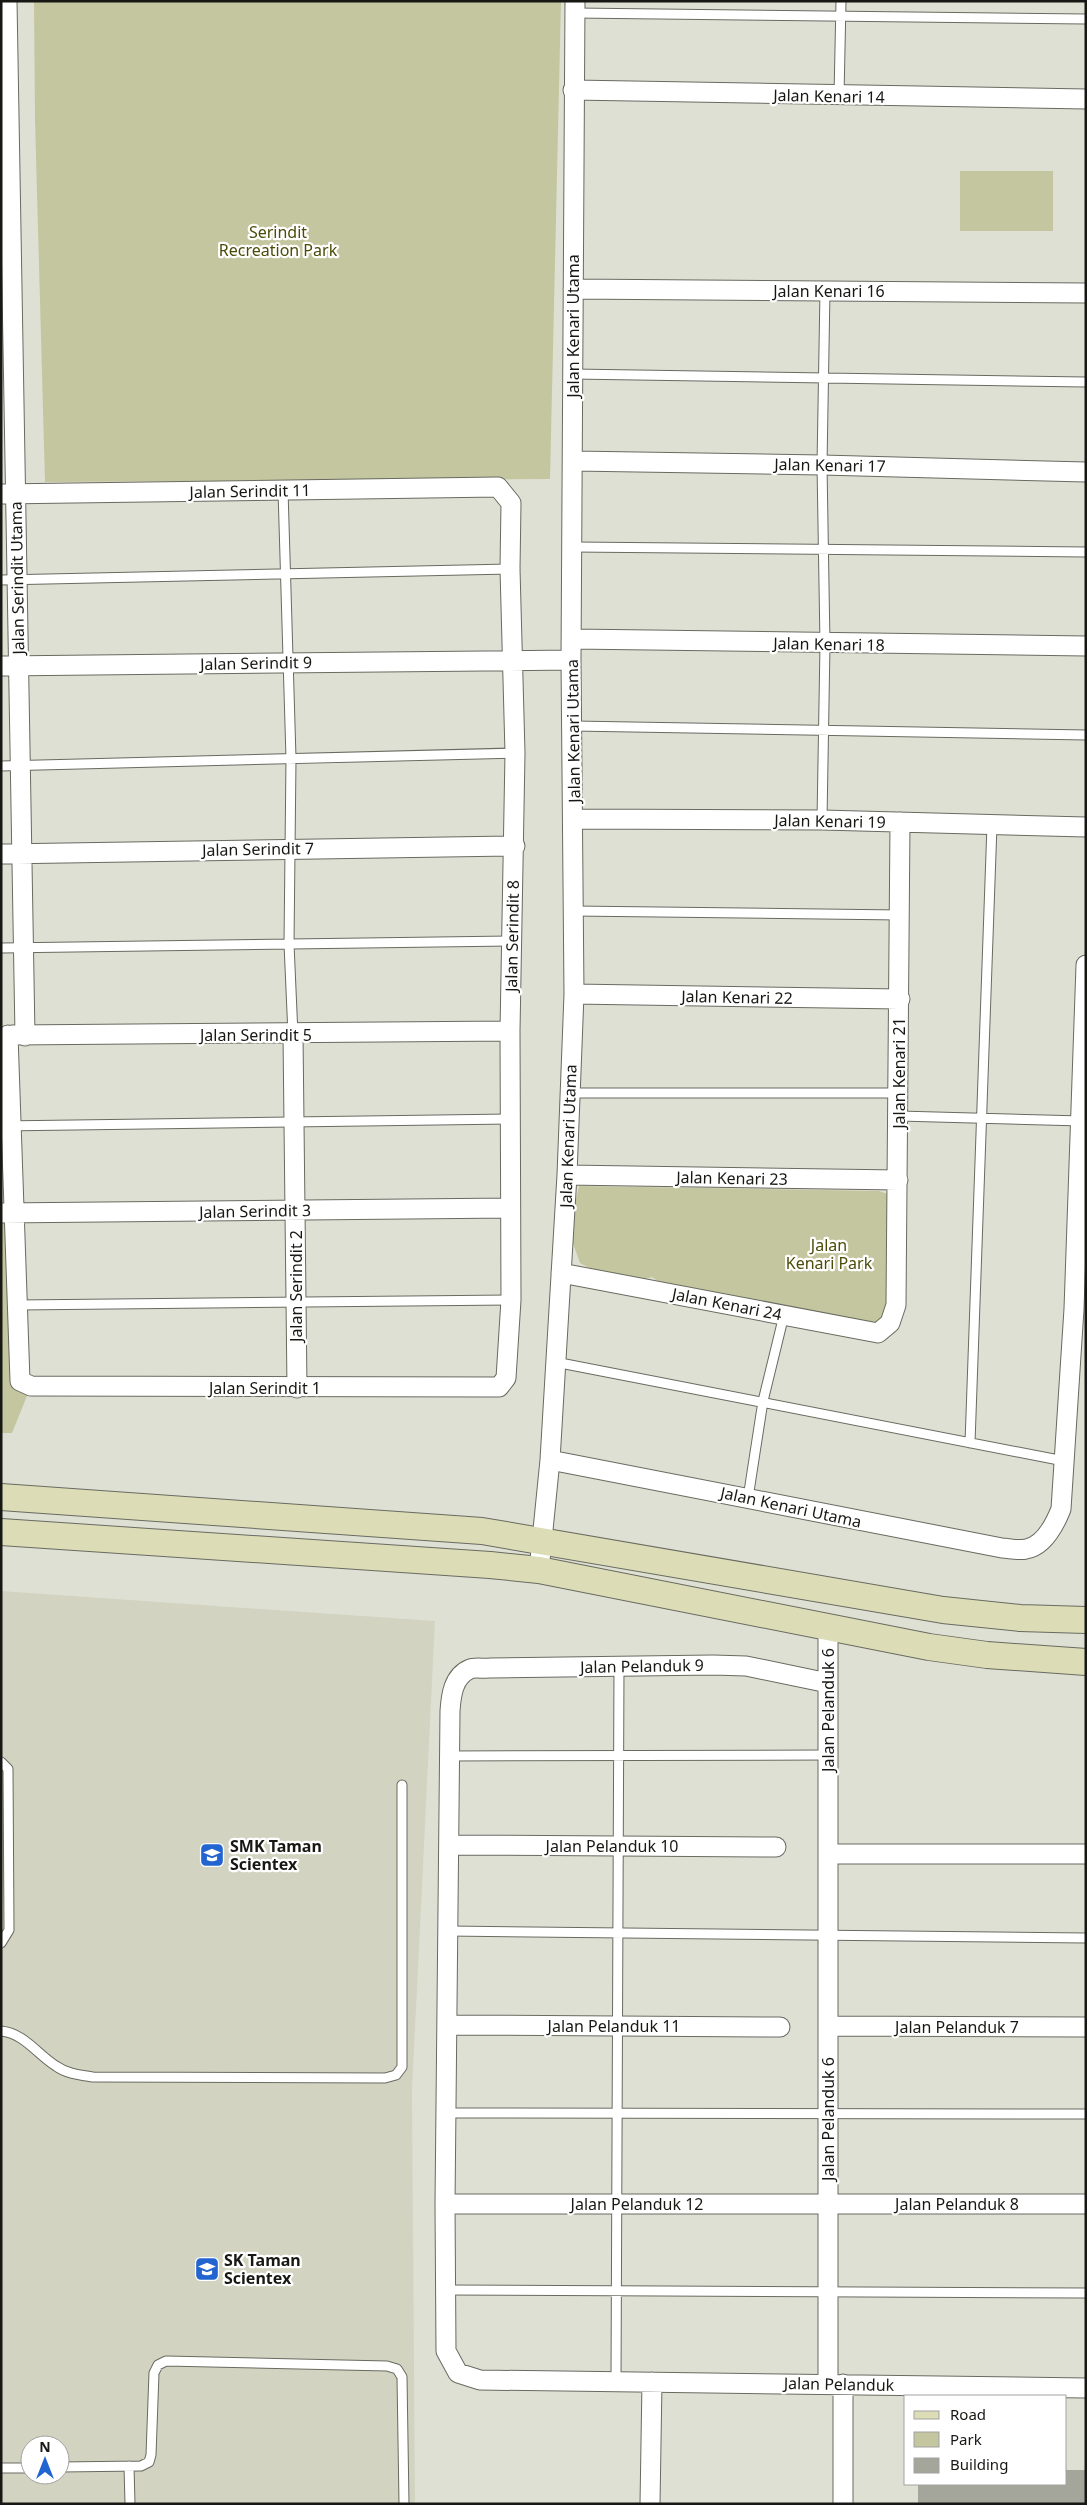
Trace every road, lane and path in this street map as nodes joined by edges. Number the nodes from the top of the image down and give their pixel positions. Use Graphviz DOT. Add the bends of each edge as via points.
graph roads {
  1 [pos="7,1"];
  2 [pos="841,1"];
  3 [pos="575,7"];
  4 [pos="840,18"];
  5 [pos="1086,20"];
  6 [pos="4,46"];
  7 [pos="573,90"];
  8 [pos="839,96"];
  9 [pos="1086,99"];
  10 [pos="5,130"];
  11 [pos="6,226"];
  12 [pos="573,289"];
  13 [pos="825,290"];
  14 [pos="1086,293"];
  15 [pos="7,312"];
  16 [pos="573,374"];
  17 [pos="823,377"];
  18 [pos="1086,382"];
  19 [pos="8,405"];
  20 [pos="574,462"];
  21 [pos="822,465"];
  22 [pos="1086,472"];
  23 [pos="498,487"];
  24 [pos="283,490"];
  25 [pos="8,494"];
  26 [pos="573,547"];
  27 [pos="823,549"];
  28 [pos="1086,552"];
  29 [pos="510,569"];
  30 [pos="286,573"];
  31 [pos="9,580"];
  32 [pos="573,639"];
  33 [pos="825,644"];
  34 [pos="1086,646"];
  35 [pos="511,660"];
  36 [pos="571,660"];
  37 [pos="288,662"];
  38 [pos="10,666"];
  39 [pos="573,726"];
  40 [pos="822,730"];
  41 [pos="1086,735"];
  42 [pos="515,753"];
  43 [pos="291,758"];
  44 [pos="11,766"];
  45 [pos="574,819"];
  46 [pos="822,820"];
  47 [pos="900,822"];
  48 [pos="992,825"];
  49 [pos="1086,827"];
  50 [pos="515,846"];
  51 [pos="290,848"];
  52 [pos="21,853"];
  53 [pos="1,854"];
  54 [pos="574,911"];
  55 [pos="901,915"];
  56 [pos="512,941"];
  57 [pos="289,944"];
  58 [pos="1,948"];
  59 [pos="23,948"];
  60 [pos="1086,965"];
  61 [pos="574,994"];
  62 [pos="900,999"];
  63 [pos="510,1031"];
  64 [pos="293,1034"];
  65 [pos="11,1035"];
  66 [pos="570,1093"];
  67 [pos="899,1093"];
  68 [pos="899,1116"];
  69 [pos="510,1119"];
  70 [pos="981,1120"];
  71 [pos="1082,1121"];
  72 [pos="296,1122"];
  73 [pos="6,1126"];
  74 [pos="567,1176"];
  75 [pos="898,1180"];
  76 [pos="510,1208"];
  77 [pos="296,1211"];
  78 [pos="8,1213"];
  79 [pos="561,1273"];
  80 [pos="511,1300"];
  81 [pos="296,1304"];
  82 [pos="18,1305"];
  83 [pos="784,1315"];
  84 [pos="890,1323"];
  85 [pos="555,1362"];
  86 [pos="31,1386"];
  87 [pos="499,1387"];
  88 [pos="297,1388"];
  89 [pos="763,1401"];
  90 [pos="970,1443"];
  91 [pos="550,1460"];
  92 [pos="1064,1461"];
  93 [pos="1,1497"];
  94 [pos="748,1498"];
  95 [pos="1,1532"];
  96 [pos="542,1540"];
  97 [pos="539,1570"];
  98 [pos="772,1580"];
  99 [pos="1086,1620"];
  100 [pos="828,1627"];
  101 [pos="1086,1662"];
  102 [pos="619,1666"];
  103 [pos="828,1683"];
  104 [pos="619,1755"];
  105 [pos="828,1755"];
  106 [pos="449,1756"];
  107 [pos="1,1762"];
  108 [pos="402,1786"];
  109 [pos="449,1845"];
  110 [pos="618,1846"];
  111 [pos="776,1847"];
  112 [pos="828,1854"];
  113 [pos="1086,1854"];
  114 [pos="448,1932"];
  115 [pos="618,1933"];
  116 [pos="828,1935"];
  117 [pos="1086,1938"];
  118 [pos="1,1944"];
  119 [pos="448,2025"];
  120 [pos="618,2026"];
  121 [pos="828,2026"];
  122 [pos="780,2027"];
  123 [pos="1086,2027"];
  124 [pos="1,2031"];
  125 [pos="446,2113"];
  126 [pos="617,2114"];
  127 [pos="828,2114"];
  128 [pos="1086,2114"];
  129 [pos="445,2204"];
  130 [pos="617,2204"];
  131 [pos="828,2204"];
  132 [pos="1086,2204"];
  133 [pos="446,2290"];
  134 [pos="616,2291"];
  135 [pos="828,2293"];
  136 [pos="1086,2293"];
  137 [pos="616,2382"];
  138 [pos="652,2382"];
  139 [pos="836,2384"];
  140 [pos="1086,2388"];
  141 [pos="129,2466"];
  142 [pos="70,2467"];
  143 [pos="1,2468"];
  144 [pos="20,2468"];
  145 [pos="130,2504"];
  146 [pos="404,2504"];
  147 [pos="650,2504"];
  148 [pos="843,2504"];
  1 -- 6 [label="street, Jalan Serindit Utama"];
  2 -- 4 [label="lane"];
  3 -- 4 [label="lane"];
  3 -- 7 [label="street, Jalan Kenari Utama"];
  4 -- 5 [label="lane"];
  4 -- 8 [label="lane"];
  6 -- 10 [label="street, Jalan Serindit Utama"];
  7 -- 8 [label="street, Jalan Kenari 14"];
  7 -- 12 [label="street, Jalan Kenari Utama"];
  8 -- 9 [label="street, Jalan Kenari 14"];
  10 -- 11 [label="street, Jalan Serindit Utama"];
  11 -- 15 [label="street, Jalan Serindit Utama"];
  12 -- 13 [label="street, Jalan Kenari 16"];
  12 -- 16 [label="street, Jalan Kenari Utama"];
  13 -- 14 [label="street, Jalan Kenari 16"];
  13 -- 17 [label="lane"];
  15 -- 19 [label="street, Jalan Serindit Utama"];
  16 -- 17 [label="lane"];
  16 -- 20 [label="street, Jalan Kenari Utama"];
  17 -- 18 [label="lane"];
  17 -- 21 [label="lane"];
  19 -- 25 [label="street, Jalan Serindit Utama"];
  20 -- 21 [label="street, Jalan Kenari 17"];
  20 -- 26 [label="street, Jalan Kenari Utama"];
  21 -- 22 [label="street, Jalan Kenari 17"];
  21 -- 27 [label="lane"];
  23 -- 24 [label="street, Jalan Serindit 11"];
  23 -- 29 [label="street, Jalan Serindit 8" via="511,504"];
  24 -- 25 [label="street, Jalan Serindit 11"];
  24 -- 30 [label="lane"];
  25 -- 31 [label="street, Jalan Serindit Utama"];
  26 -- 27 [label="lane"];
  26 -- 32 [label="street, Jalan Kenari Utama"];
  27 -- 28 [label="lane"];
  27 -- 33 [label="lane"];
  29 -- 30 [label="lane"];
  29 -- 35 [label="street, Jalan Serindit 8"];
  30 -- 31 [label="lane"];
  30 -- 37 [label="lane"];
  31 -- 38 [label="street, Jalan Serindit Utama"];
  32 -- 33 [label="street, Jalan Kenari 18"];
  32 -- 36 [label="street, Jalan Kenari Utama"];
  33 -- 34 [label="street, Jalan Kenari 18"];
  33 -- 40 [label="lane"];
  35 -- 36 [label="street, Jalan Serindit 9"];
  35 -- 37 [label="street, Jalan Serindit 9"];
  35 -- 42 [label="street, Jalan Serindit 8"];
  36 -- 39 [label="street, Jalan Kenari Utama"];
  37 -- 38 [label="street, Jalan Serindit 9"];
  37 -- 43 [label="lane"];
  38 -- 44 [label="street, Jalan Serindit Utama"];
  39 -- 40 [label="lane"];
  39 -- 45 [label="street, Jalan Kenari Utama"];
  40 -- 41 [label="lane"];
  40 -- 46 [label="lane"];
  42 -- 43 [label="lane"];
  42 -- 50 [label="street, Jalan Serindit 8"];
  43 -- 44 [label="lane"];
  43 -- 51 [label="lane"];
  44 -- 52 [label="street, Jalan Serindit Utama"];
  45 -- 46 [label="street, Jalan Kenari 19"];
  45 -- 54 [label="street, Jalan Kenari Utama"];
  46 -- 47 [label="street, Jalan Kenari 19"];
  47 -- 48 [label="street, Jalan Kenari 19"];
  47 -- 55 [label="street, Jalan Kenari 21"];
  48 -- 49 [label="street, Jalan Kenari 19"];
  48 -- 70 [label="lane"];
  50 -- 51 [label="street, Jalan Serindit 7"];
  50 -- 56 [label="street, Jalan Serindit 8"];
  51 -- 52 [label="street, Jalan Serindit 7"];
  51 -- 57 [label="lane"];
  52 -- 53 [label="street, Jalan Serindit 7"];
  52 -- 59 [label="street, Jalan Serindit Utama"];
  54 -- 55 [label="lane"];
  54 -- 61 [label="street, Jalan Kenari Utama"];
  55 -- 62 [label="street, Jalan Kenari 21"];
  56 -- 57 [label="lane"];
  56 -- 63 [label="street, Jalan Serindit 8"];
  57 -- 59 [label="lane"];
  57 -- 64 [label="lane"];
  58 -- 59 [label="lane"];
  59 -- 65 [label="street, Jalan Serindit Utama"];
  60 -- 71 [label="street"];
  61 -- 62 [label="street, Jalan Kenari 22"];
  61 -- 66 [label="street, Jalan Kenari Utama"];
  62 -- 67 [label="street, Jalan Kenari 21"];
  63 -- 64 [label="street, Jalan Serindit 5"];
  63 -- 69 [label="street, Jalan Serindit 8"];
  64 -- 65 [label="street, Jalan Serindit 5"];
  64 -- 72 [label="street, Jalan Serindit 2"];
  65 -- 73 [label="street, Jalan Serindit Utama"];
  66 -- 67 [label="lane"];
  66 -- 74 [label="street, Jalan Kenari Utama"];
  67 -- 68 [label="street, Jalan Kenari 21"];
  68 -- 70 [label="lane"];
  68 -- 75 [label="street, Jalan Kenari 21"];
  69 -- 72 [label="lane"];
  69 -- 76 [label="street, Jalan Serindit 8"];
  70 -- 71 [label="lane"];
  70 -- 90 [label="lane"];
  71 -- 92 [label="street"];
  72 -- 73 [label="lane"];
  72 -- 77 [label="street, Jalan Serindit 2"];
  73 -- 78 [label="street, Jalan Serindit Utama"];
  74 -- 75 [label="street, Jalan Kenari 23"];
  74 -- 79 [label="street, Jalan Kenari Utama"];
  75 -- 84 [label="street, Jalan Kenari 21" via="896,1305"];
  76 -- 77 [label="street, Jalan Serindit 3"];
  76 -- 80 [label="street, Jalan Serindit 8"];
  77 -- 78 [label="street, Jalan Serindit 3"];
  77 -- 81 [label="street, Jalan Serindit 2"];
  78 -- 82 [label="street, Jalan Serindit Utama"];
  79 -- 83 [label="street, Jalan Kenari 24"];
  79 -- 85 [label="street, Jalan Kenari Utama"];
  80 -- 81 [label="lane"];
  80 -- 87 [label="street, Jalan Serindit 8" via="506,1378"];
  81 -- 82 [label="lane"];
  81 -- 88 [label="street, Jalan Serindit 2"];
  82 -- 86 [label="street, Jalan Serindit Utama" via="18,1370 20,1381"];
  83 -- 84 [label="street, Jalan Kenari 24" via="878,1333"];
  83 -- 89 [label="lane"];
  85 -- 89 [label="lane"];
  85 -- 91 [label="street, Jalan Kenari Utama"];
  86 -- 88 [label="street, Jalan Serindit 1"];
  87 -- 88 [label="street, Jalan Serindit 1"];
  89 -- 90 [label="lane"];
  89 -- 94 [label="lane"];
  90 -- 92 [label="lane"];
  91 -- 94 [label="street, Jalan Kenari Utama"];
  91 -- 96 [label="street, Jalan Kenari Utama"];
  92 -- 94 [label="street, Jalan Kenari Utama" via="1061,1509 1055,1524 1043,1538 1024,1550"];
  93 -- 96 [label="street" via="482,1531"];
  95 -- 97 [label="street"];
  96 -- 97 [label="street, Jalan Kenari Utama"];
  96 -- 98 [label="street"];
  97 -- 100 [label="street"];
  98 -- 99 [label="street" via="943,1610 1020,1618"];
  98 -- 100 [label="street" via="818,1603 824,1609"];
  100 -- 101 [label="street" via="987,1655"];
  100 -- 103 [label="street, Jalan Pelanduk 6"];
  102 -- 103 [label="street, Jalan Pelanduk 9" via="746,1666"];
  102 -- 104 [label="lane"];
  102 -- 106 [label="street, Jalan Pelanduk 9" via="470,1669 458,1679 452,1691"];
  103 -- 105 [label="street, Jalan Pelanduk 6"];
  104 -- 105 [label="lane"];
  104 -- 106 [label="lane"];
  104 -- 110 [label="lane"];
  105 -- 112 [label="street, Jalan Pelanduk 6"];
  106 -- 109 [label="street"];
  107 -- 118 [label="lane" via="8,1769 9,1902 9,1930"];
  108 -- 124 [label="lane" via="402,2067 396,2075 385,2078 93,2077 72,2074 56,2067 16,2034"];
  109 -- 110 [label="street, Jalan Pelanduk 10"];
  109 -- 114 [label="street"];
  110 -- 111 [label="street, Jalan Pelanduk 10"];
  110 -- 115 [label="lane"];
  112 -- 113 [label="street"];
  112 -- 116 [label="street, Jalan Pelanduk 6"];
  114 -- 115 [label="lane"];
  114 -- 119 [label="street"];
  115 -- 116 [label="lane"];
  115 -- 120 [label="lane"];
  116 -- 117 [label="lane"];
  116 -- 121 [label="street, Jalan Pelanduk 6"];
  119 -- 120 [label="street, Jalan Pelanduk 11"];
  119 -- 125 [label="street"];
  120 -- 122 [label="street, Jalan Pelanduk 11"];
  120 -- 126 [label="lane"];
  121 -- 123 [label="street, Jalan Pelanduk 7"];
  121 -- 127 [label="street, Jalan Pelanduk 6"];
  125 -- 126 [label="lane"];
  125 -- 129 [label="street"];
  126 -- 127 [label="lane"];
  126 -- 130 [label="lane"];
  127 -- 128 [label="lane"];
  127 -- 131 [label="street, Jalan Pelanduk 6"];
  129 -- 130 [label="street, Jalan Pelanduk 12"];
  129 -- 133 [label="street"];
  130 -- 131 [label="street, Jalan Pelanduk 12"];
  130 -- 134 [label="lane"];
  131 -- 132 [label="street, Jalan Pelanduk 8"];
  131 -- 135 [label="street, Jalan Pelanduk 6"];
  133 -- 134 [label="lane"];
  133 -- 137 [label="street, Jalan Pelanduk" via="446,2351 458,2372 480,2380"];
  134 -- 135 [label="lane"];
  134 -- 137 [label="lane"];
  135 -- 136 [label="lane"];
  135 -- 139 [label="street, Jalan Pelanduk 6"];
  137 -- 138 [label="street, Jalan Pelanduk"];
  138 -- 139 [label="street, Jalan Pelanduk"];
  138 -- 147 [label="street"];
  139 -- 140 [label="street, Jalan Pelanduk"];
  139 -- 148 [label="street, Jalan Pelanduk 6"];
  141 -- 142 [label="lane"];
  141 -- 145 [label="lane"];
  141 -- 146 [label="lane" via="149,2462 154,2373 158,2365 166,2361 387,2366 397,2369 402,2377"];
  143 -- 144 [label="lane"];
}
